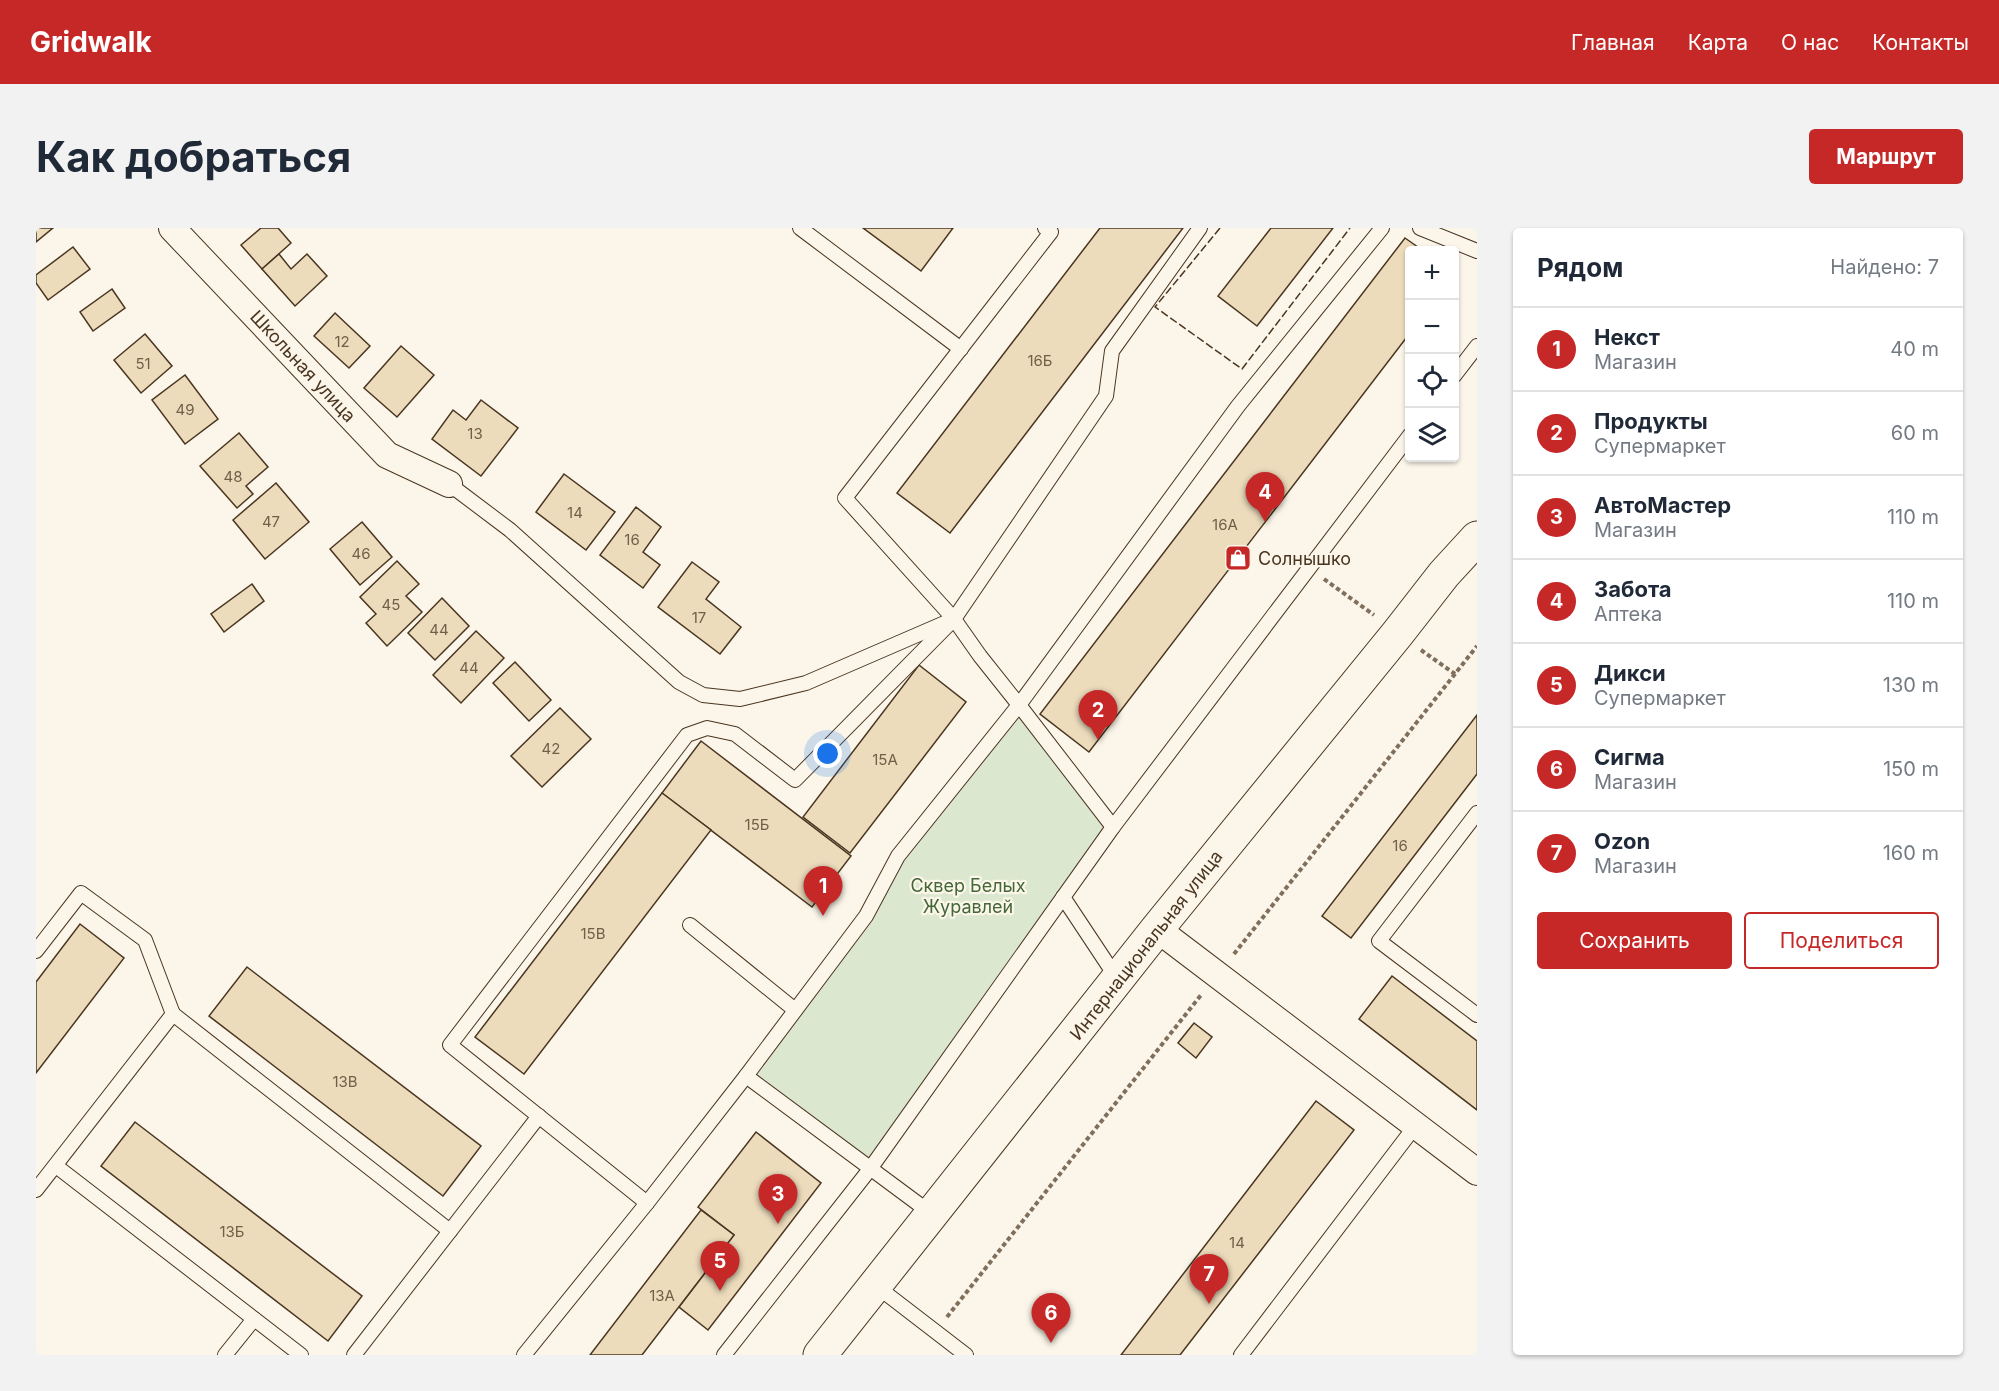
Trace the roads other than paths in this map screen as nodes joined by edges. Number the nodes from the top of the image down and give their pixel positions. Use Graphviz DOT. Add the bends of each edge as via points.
graph roads {
  1 [pos="172,228"];
  2 [pos="800,228"];
  3 [pos="1046,228"];
  4 [pos="1200,228"];
  5 [pos="1382,228"];
  6 [pos="1420,228"];
  7 [pos="1477,251"];
  8 [pos="1477,346"];
  9 [pos="961,349"];
  10 [pos="1459,371"];
  11 [pos="1405,442"];
  12 [pos="449,484"];
  13 [pos="1477,538"];
  14 [pos="954,619"];
  15 [pos="1019,705"];
  16 [pos="1477,813"];
  17 [pos="1113,827"];
  18 [pos="1063,897"];
  19 [pos="690,925"];
  20 [pos="1157,929"];
  21 [pos="36,951"];
  22 [pos="1118,980"];
  23 [pos="795,1010"];
  24 [pos="172,1014"];
  25 [pos="1477,1015"];
  26 [pos="746,1076"];
  27 [pos="539,1116"];
  28 [pos="1416,1125"];
  29 [pos="56,1166"];
  30 [pos="870,1169"];
  31 [pos="1477,1172"];
  32 [pos="36,1190"];
  33 [pos="647,1203"];
  34 [pos="933,1214"];
  35 [pos="450,1231"];
  36 [pos="875,1284"];
  37 [pos="254,1319"];
  38 [pos="225,1355"];
  39 [pos="301,1355"];
  40 [pos="354,1355"];
  41 [pos="524,1355"];
  42 [pos="724,1355"];
  43 [pos="820,1355"];
  44 [pos="966,1355"];
  45 [pos="1241,1355"];
  1 -- 12 [label="street, Школьная улица" via="387,455"];
  2 -- 9 [label="lane"];
  3 -- 9 [label="lane" via="1051,232"];
  4 -- 14 [label="lane" via="1112,351 1106,396"];
  5 -- 15 [label="lane" via="1238,406"];
  6 -- 7 [label="lane"];
  8 -- 10 [label="lane"];
  9 -- 14 [label="lane" via="845,498"];
  11 -- 17 [label="lane"];
  12 -- 14 [label="lane" via="510,530 679,682 703,695 740,699 806,683"];
  13 -- 20 [label="main road, Интернациональная улица"];
  14 -- 15 [label="lane"];
  14 -- 27 [label="lane" via="795,780 735,734 707,728 687,735 450,1045"];
  15 -- 17 [label="lane"];
  15 -- 23 [label="lane" via="898,856 866,916"];
  16 -- 25 [label="lane" via="1379,941"];
  17 -- 18 [label="lane"];
  18 -- 22 [label="lane"];
  18 -- 30 [label="lane"];
  19 -- 23 [label="lane"];
  20 -- 22 [label="main road, Интернациональная улица"];
  20 -- 28 [label="street"];
  21 -- 24 [label="lane" via="81,892 145,940"];
  22 -- 34 [label="main road, Интернациональная улица"];
  23 -- 26 [label="lane"];
  24 -- 29 [label="lane"];
  24 -- 35 [label="lane"];
  26 -- 30 [label="lane"];
  26 -- 33 [label="lane"];
  27 -- 33 [label="lane"];
  27 -- 35 [label="lane"];
  28 -- 31 [label="street"];
  28 -- 45 [label="lane"];
  29 -- 32 [label="lane"];
  29 -- 37 [label="lane"];
  30 -- 34 [label="lane"];
  30 -- 42 [label="lane"];
  33 -- 41 [label="lane"];
  34 -- 36 [label="main road, Интернациональная улица"];
  35 -- 40 [label="lane"];
  36 -- 43 [label="main road, Интернациональная улица"];
  36 -- 44 [label="lane"];
  37 -- 38 [label="lane"];
  37 -- 39 [label="lane"];
}
